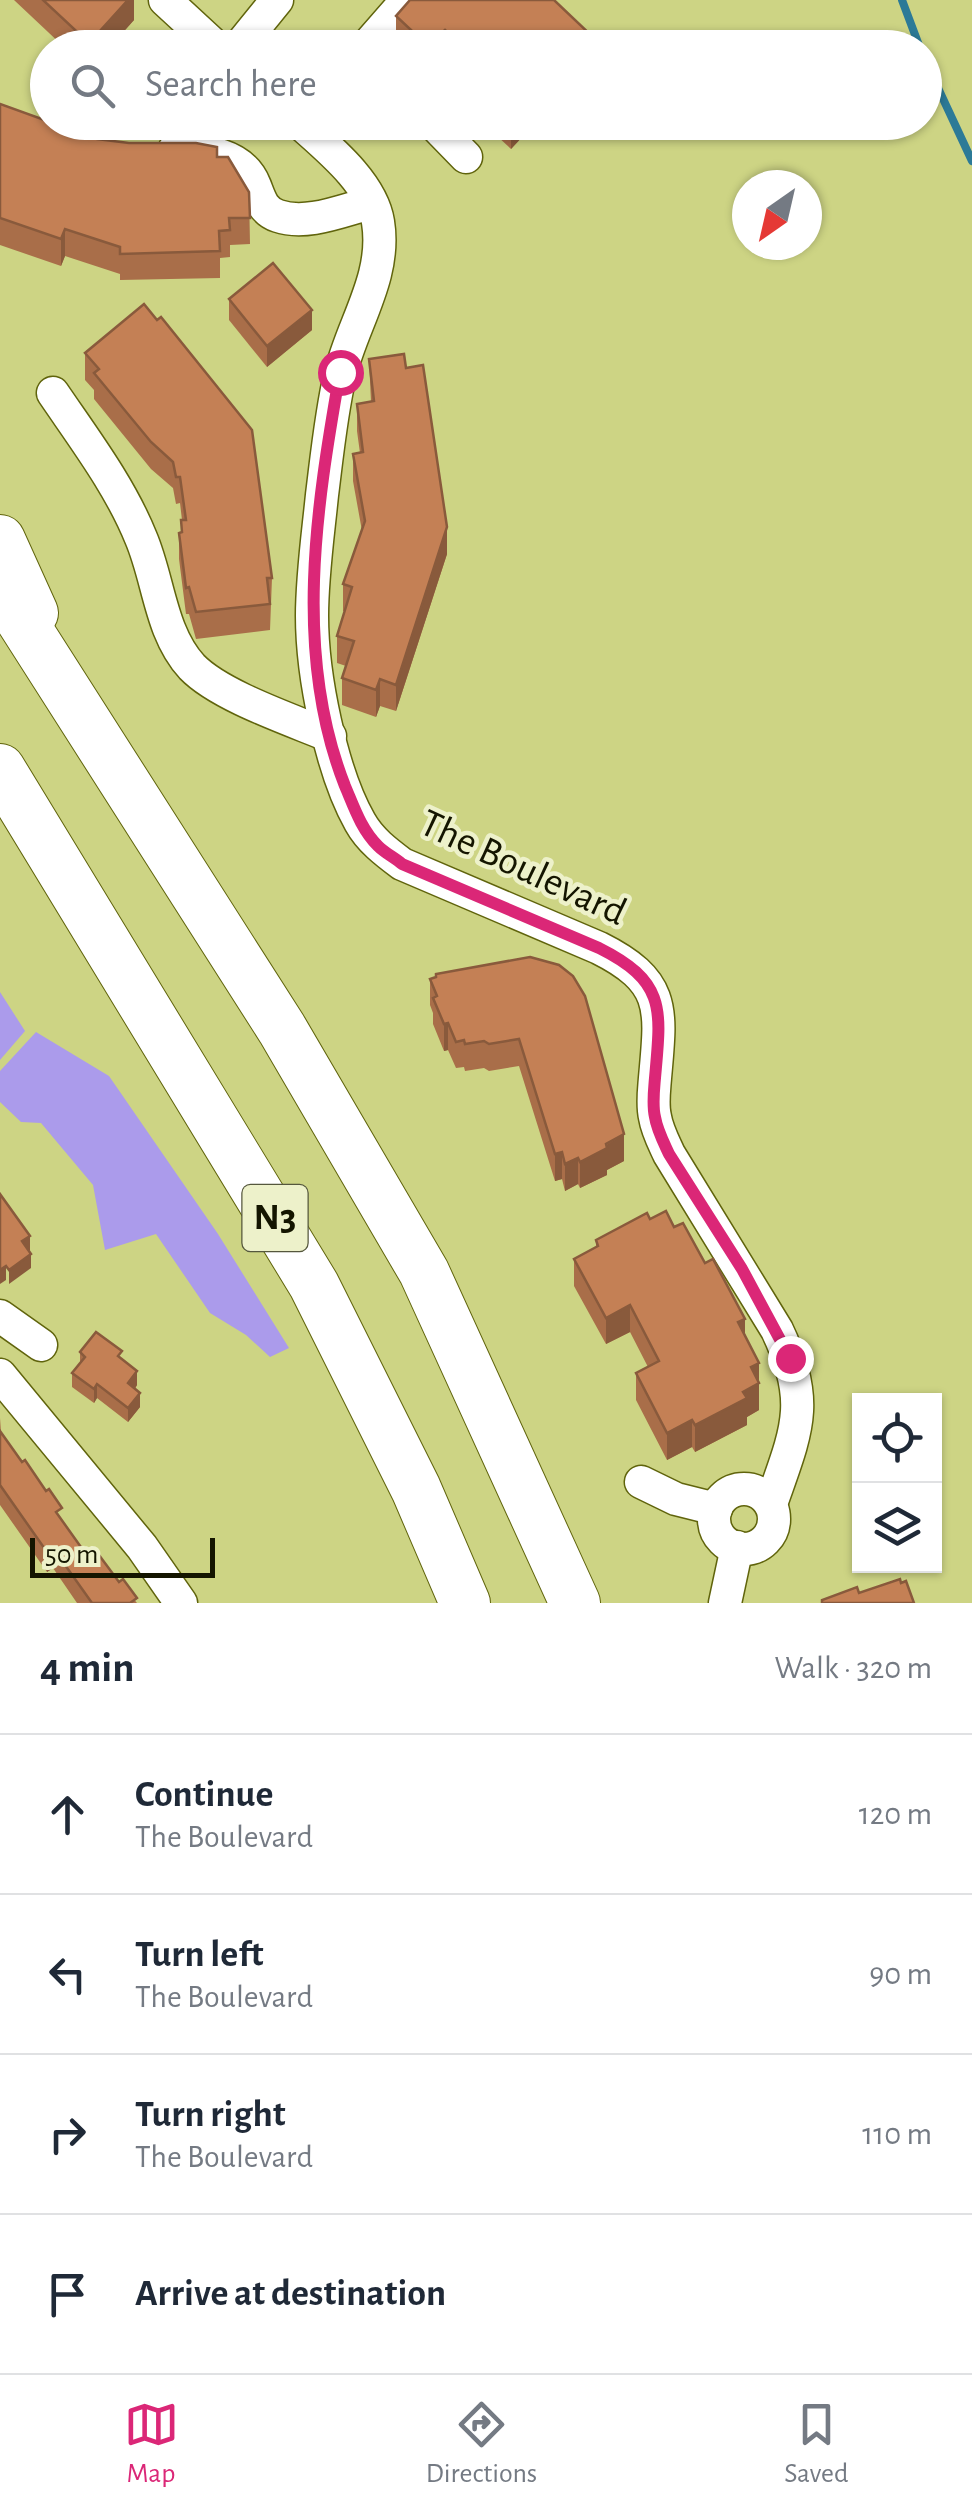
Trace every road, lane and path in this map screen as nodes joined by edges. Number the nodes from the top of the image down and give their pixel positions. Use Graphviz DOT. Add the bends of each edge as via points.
graph roads {
  1 [pos="165,0"];
  2 [pos="277,0"];
  3 [pos="407,0"];
  4 [pos="198,30"];
  5 [pos="253,30"];
  6 [pos="381,30"];
  7 [pos="317,140"];
  8 [pos="449,140"];
  9 [pos="144,150"];
  10 [pos="466,157"];
  11 [pos="371,203"];
  12 [pos="53,393"];
  13 [pos="0,540"];
  14 [pos="0,587"];
  15 [pos="73,704"];
  16 [pos="330,736"];
  17 [pos="0,768"];
  18 [pos="0,790"];
  19 [pos="50,852"];
  20 [pos="0,1316"];
  21 [pos="42,1345"];
  22 [pos="0,1374"];
  23 [pos="642,1482"];
  24 [pos="759,1497"];
  25 [pos="716,1509"];
  26 [pos="737,1548"];
  27 [pos="181,1603"];
  28 [pos="465,1603"];
  29 [pos="575,1603"];
  30 [pos="725,1603"];
  1 -- 4 [label="street"];
  2 -- 5 [label="street"];
  3 -- 6 [label="street"];
  7 -- 11 [label="street, The Boulevard"];
  8 -- 10 [label="street"];
  9 -- 11 [label="street" via="230,157 276,216 309,218"];
  11 -- 16 [label="street, The Boulevard" via="379,259 340,372 318,532 312,617"];
  12 -- 16 [label="street" via="129,510 155,592 192,667 266,710"];
  13 -- 15 [label="highway"];
  14 -- 15 [label="highway, N3"];
  15 -- 29 [label="highway, N3" via="282,1029 424,1272"];
  16 -- 24 [label="street, The Boulevard" via="360,822 378,846 425,875 599,948 643,976 660,1019 654,1116 669,1154 790,1358 799,1408 788,1453"];
  17 -- 19 [label="highway, N3"];
  18 -- 19 [label="highway"];
  19 -- 28 [label="highway, N3" via="314,1285"];
  20 -- 21 [label="street"];
  22 -- 27 [label="street"];
  23 -- 25 [label="street"];
  24 -- 25 [label="street" via="728,1494"];
  24 -- 26 [label="street" via="774,1524 765,1541"];
  25 -- 26 [label="street" via="721,1537"];
  26 -- 30 [label="street"];
}
